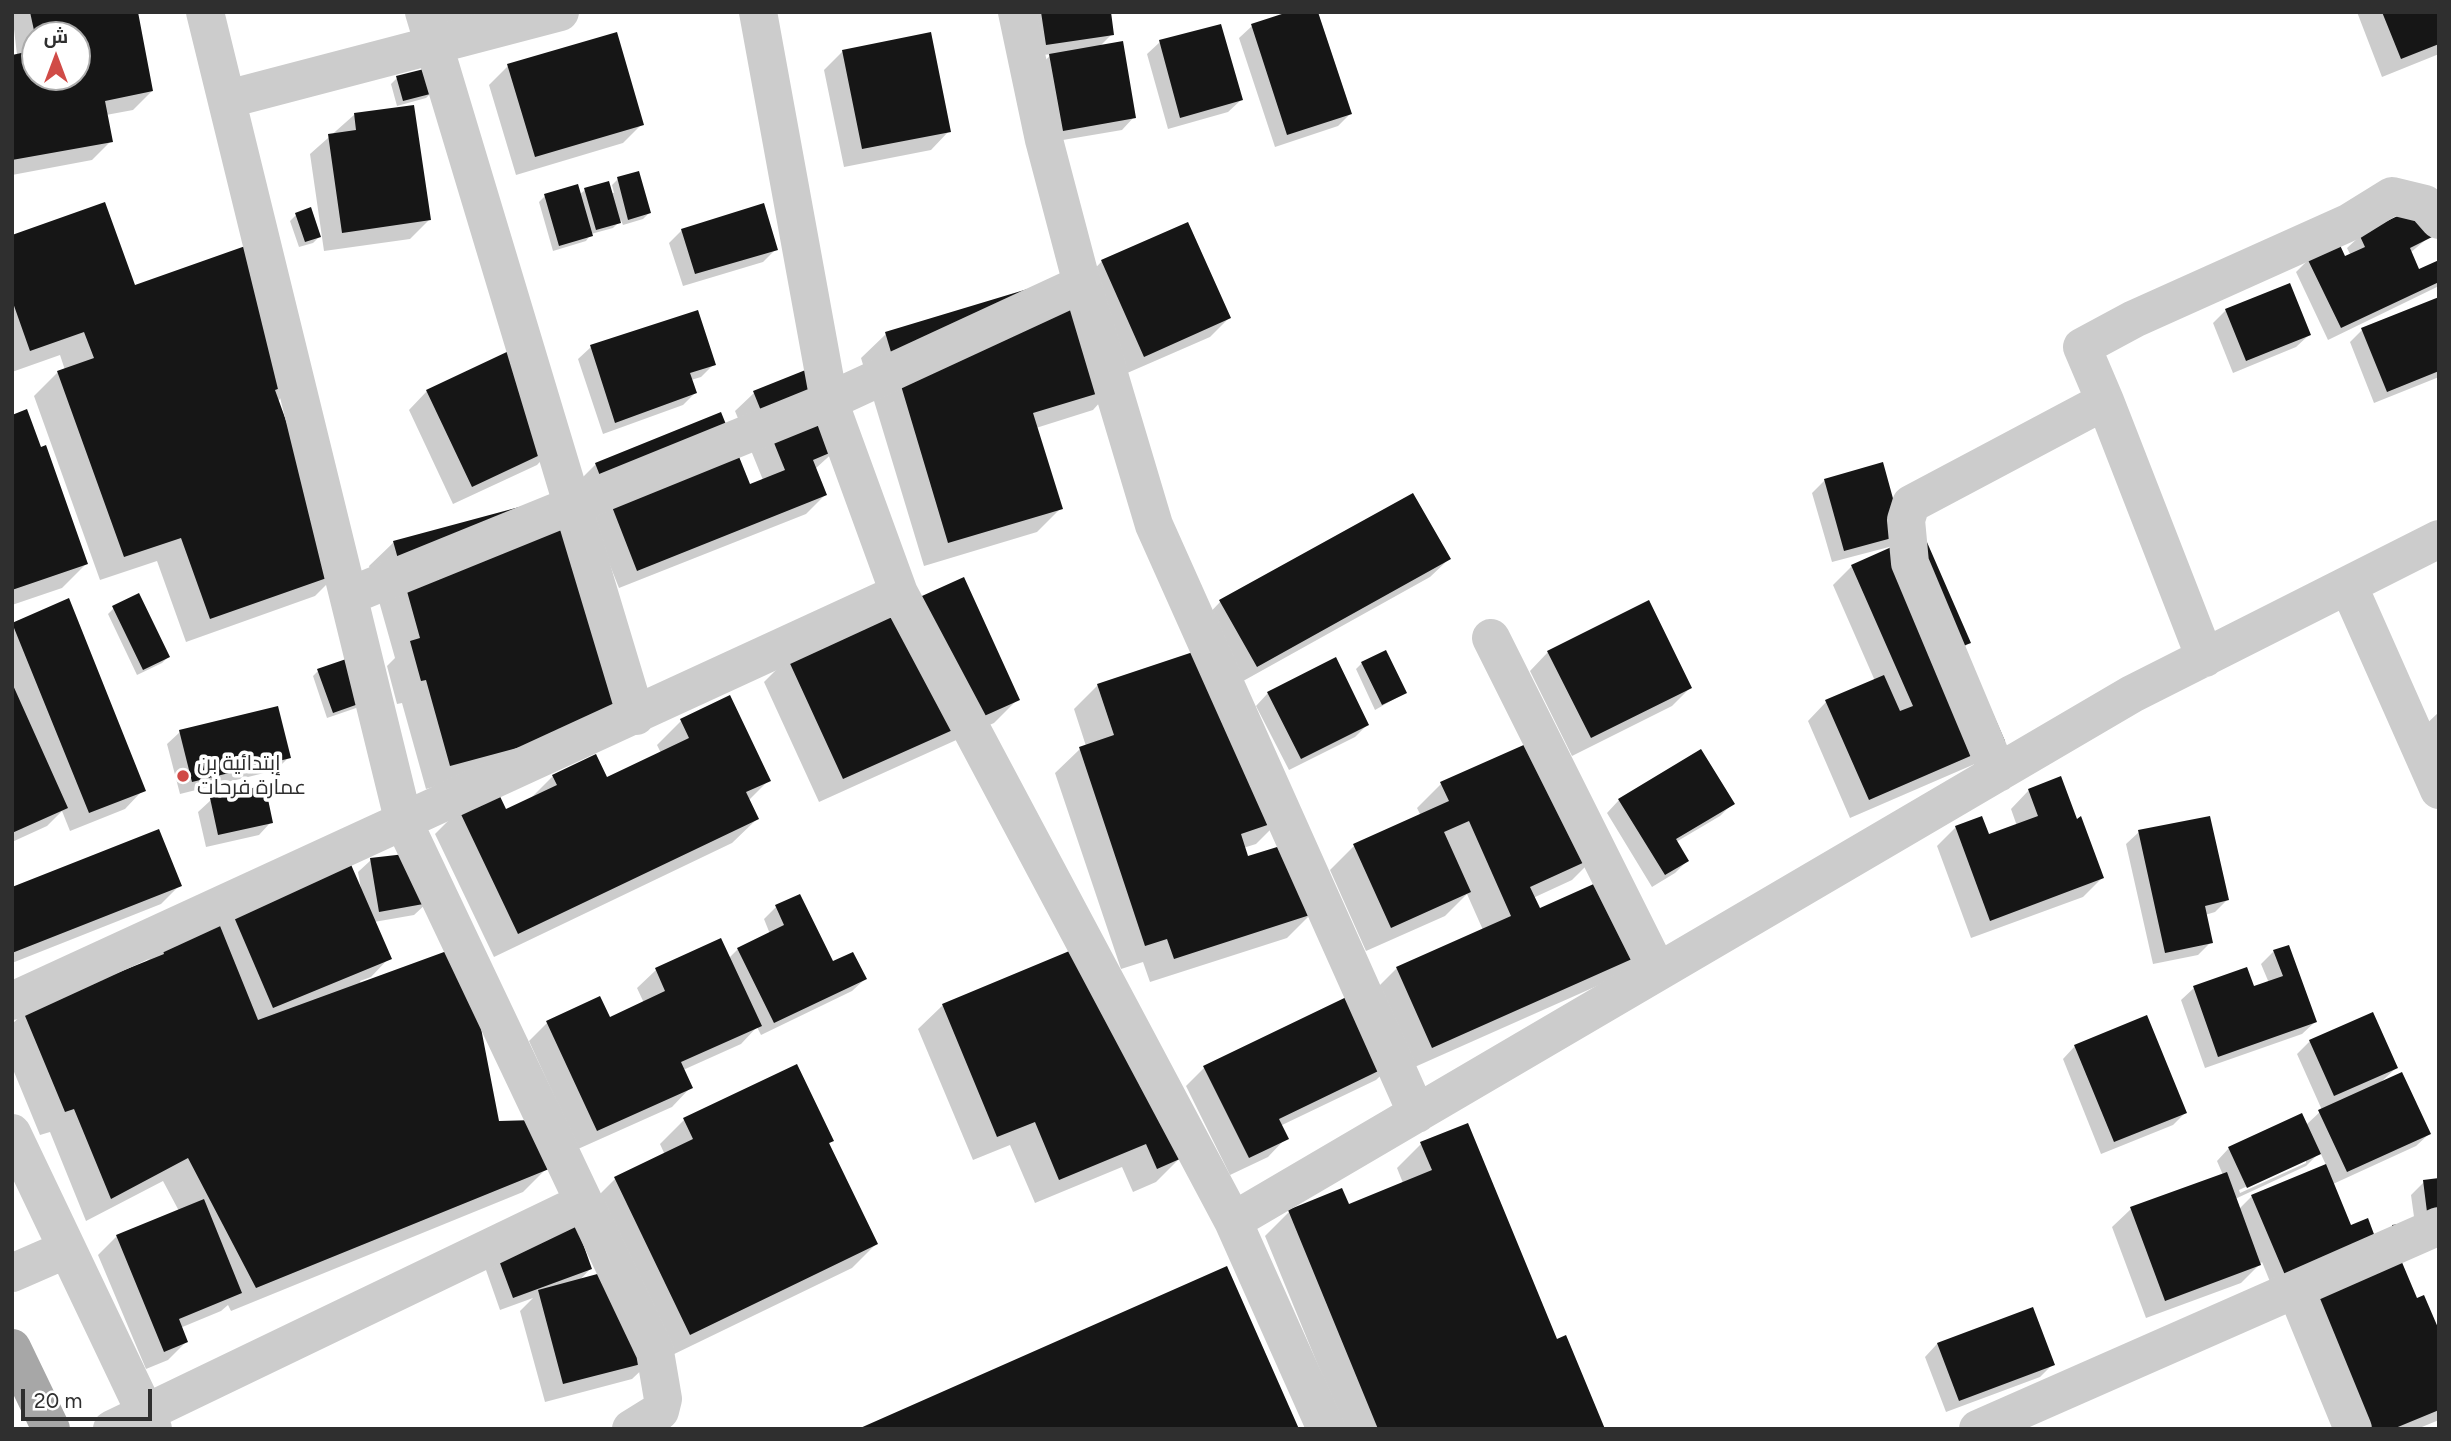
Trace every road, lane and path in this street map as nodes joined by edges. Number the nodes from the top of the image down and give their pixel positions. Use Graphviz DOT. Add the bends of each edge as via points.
graph roads {
  1 [pos="205,12"];
  2 [pos="560,12"];
  3 [pos="758,12"];
  4 [pos="1017,12"];
  5 [pos="428,29"];
  6 [pos="228,99"];
  7 [pos="2439,220"];
  8 [pos="1082,284"];
  9 [pos="829,401"];
  10 [pos="2105,401"];
  11 [pos="571,504"];
  12 [pos="2439,539"];
  13 [pos="2349,587"];
  14 [pos="899,593"];
  15 [pos="349,596"];
  16 [pos="1491,638"];
  17 [pos="2204,658"];
  18 [pos="636,716"];
  19 [pos="1998,773"];
  20 [pos="2439,790"];
  21 [pos="404,823"];
  22 [pos="1658,972"];
  23 [pos="12,1001"];
  24 [pos="1417,1114"];
  25 [pos="12,1133"];
  26 [pos="584,1202"];
  27 [pos="1233,1221"];
  28 [pos="2439,1226"];
  29 [pos="67,1249"];
  30 [pos="12,1273"];
  31 [pos="2296,1290"];
  32 [pos="12,1348"];
  33 [pos="149,1421"];
  34 [pos="51,1429"];
  35 [pos="111,1429"];
  36 [pos="631,1429"];
  37 [pos="1326,1429"];
  38 [pos="1978,1429"];
  39 [pos="2353,1429"];
  1 -- 6 [label="street"];
  2 -- 5 [label="street"];
  3 -- 9 [label="street"];
  4 -- 8 [label="street"];
  5 -- 6 [label="street"];
  5 -- 11 [label="street"];
  6 -- 15 [label="street"];
  7 -- 10 [label="street" via="2426,204 2392,196 2350,222 2082,347"];
  8 -- 9 [label="street"];
  8 -- 24 [label="street" via="1154,525"];
  9 -- 11 [label="street"];
  9 -- 14 [label="street"];
  10 -- 17 [label="street"];
  10 -- 19 [label="street" via="1918,498 1908,512 1910,563"];
  11 -- 15 [label="street"];
  11 -- 18 [label="street"];
  12 -- 13 [label="street"];
  13 -- 17 [label="street"];
  13 -- 20 [label="street"];
  14 -- 18 [label="street"];
  14 -- 27 [label="street"];
  15 -- 21 [label="street"];
  16 -- 22 [label="street"];
  17 -- 19 [label="street" via="2132,694"];
  18 -- 21 [label="street"];
  19 -- 22 [label="street"];
  21 -- 23 [label="street"];
  21 -- 26 [label="street"];
  22 -- 24 [label="street"];
  24 -- 27 [label="street"];
  25 -- 29 [label="street"];
  26 -- 33 [label="street"];
  26 -- 36 [label="street" via="655,1352 663,1399 660,1412"];
  27 -- 37 [label="street"];
  28 -- 31 [label="street"];
  29 -- 30 [label="street"];
  29 -- 33 [label="street"];
  31 -- 38 [label="street"];
  31 -- 39 [label="street"];
  32 -- 34 [label="main road"];
  33 -- 35 [label="street"];
}
